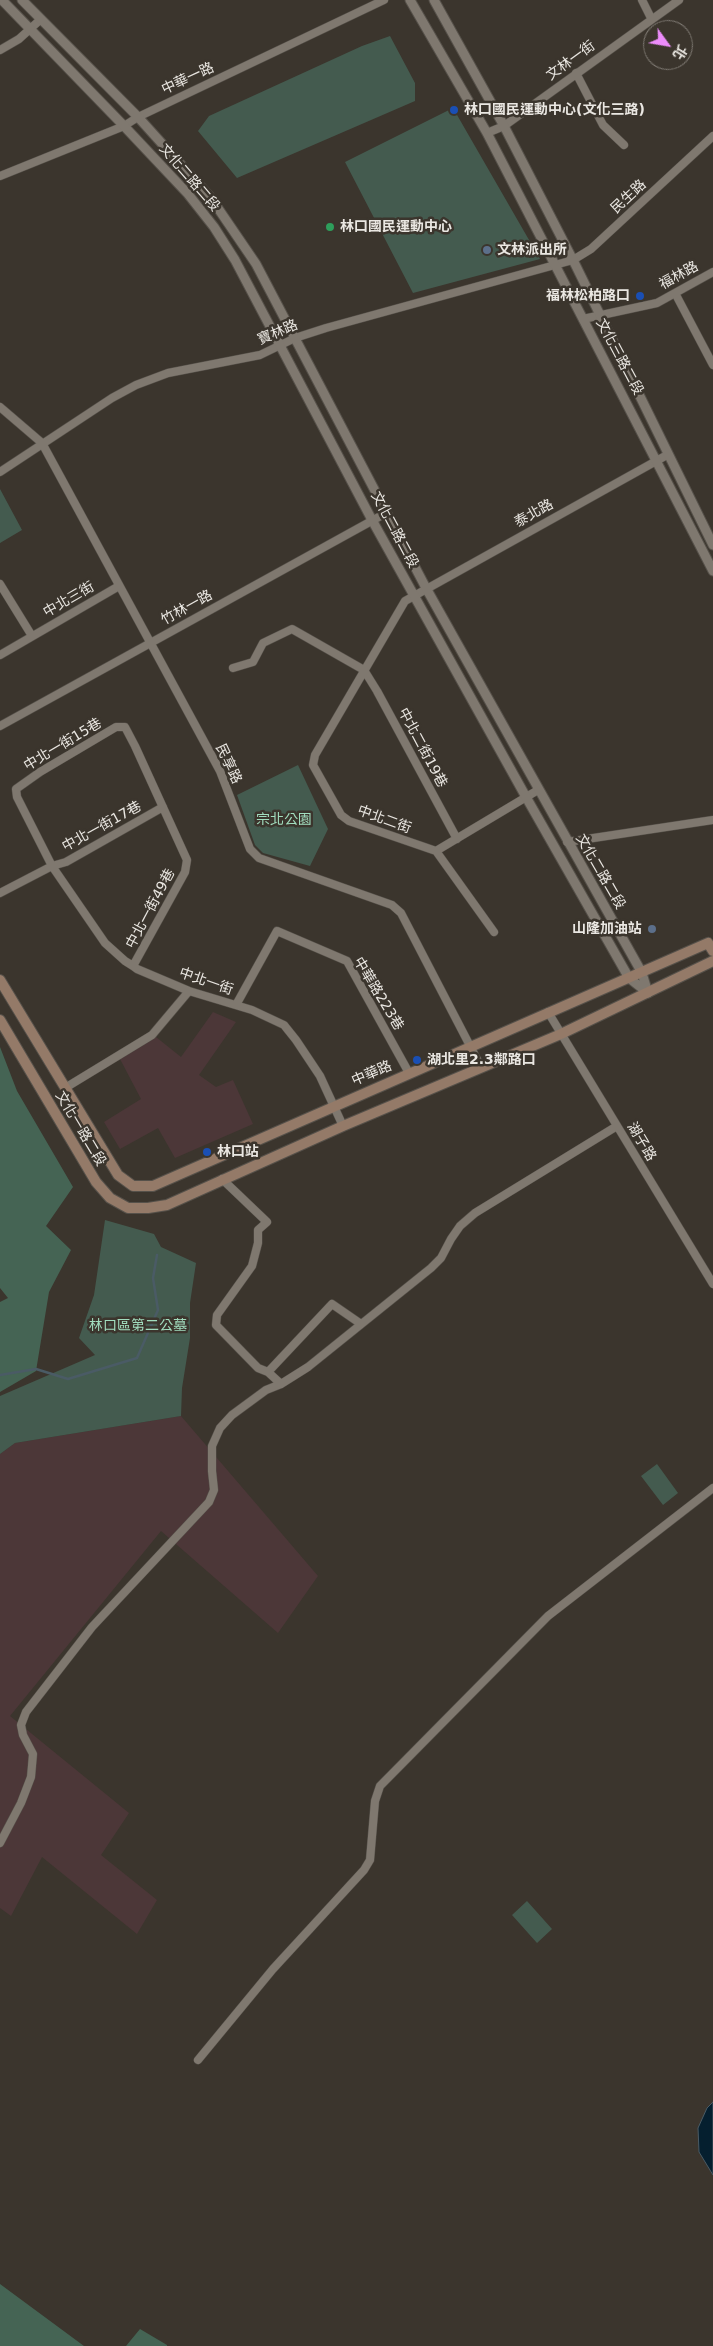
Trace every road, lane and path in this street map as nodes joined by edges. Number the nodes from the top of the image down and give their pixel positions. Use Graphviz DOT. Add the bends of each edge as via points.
graph roads {
  1 [pos="2,0"];
  2 [pos="22,0"];
  3 [pos="384,0"];
  4 [pos="410,0"];
  5 [pos="434,0"];
  6 [pos="642,0"];
  7 [pos="679,0"];
  8 [pos="651,18"];
  9 [pos="41,19"];
  10 [pos="30,30"];
  11 [pos="0,50"];
  12 [pos="576,73"];
  13 [pos="138,117"];
  14 [pos="124,126"];
  15 [pos="504,126"];
  16 [pos="487,134"];
  17 [pos="713,136"];
  18 [pos="624,145"];
  19 [pos="0,176"];
  20 [pos="573,260"];
  21 [pos="555,264"];
  22 [pos="713,272"];
  23 [pos="675,293"];
  24 [pos="599,314"];
  25 [pos="583,319"];
  26 [pos="295,338"];
  27 [pos="281,345"];
  28 [pos="713,365"];
  29 [pos="0,407"];
  30 [pos="42,443"];
  31 [pos="668,455"];
  32 [pos="657,461"];
  33 [pos="0,472"];
  34 [pos="386,513"];
  35 [pos="372,520"];
  36 [pos="713,545"];
  37 [pos="713,571"];
  38 [pos="0,584"];
  39 [pos="119,586"];
  40 [pos="426,588"];
  41 [pos="413,595"];
  42 [pos="32,636"];
  43 [pos="150,642"];
  44 [pos="0,655"];
  45 [pos="233,668"];
  46 [pos="364,670"];
  47 [pos="0,726"];
  48 [pos="16,788"];
  49 [pos="538,790"];
  50 [pos="526,797"];
  51 [pos="163,807"];
  52 [pos="713,820"];
  53 [pos="457,839"];
  54 [pos="567,842"];
  55 [pos="436,851"];
  56 [pos="52,866"];
  57 [pos="0,893"];
  58 [pos="494,932"];
  59 [pos="711,945"];
  60 [pos="713,961"];
  61 [pos="133,966"];
  62 [pos="642,973"];
  63 [pos="629,978"];
  64 [pos="0,980"];
  65 [pos="189,990"];
  66 [pos="648,993"];
  67 [pos="236,1005"];
  68 [pos="548,1012"];
  69 [pos="0,1020"];
  70 [pos="561,1034"];
  71 [pos="472,1047"];
  72 [pos="481,1067"];
  73 [pos="409,1074"];
  74 [pos="66,1088"];
  75 [pos="334,1105"];
  76 [pos="343,1126"];
  77 [pos="617,1126"];
  78 [pos="222,1179"];
  79 [pos="153,1186"];
  80 [pos="713,1284"];
  81 [pos="362,1324"];
  82 [pos="268,1372"];
  83 [pos="281,1384"];
  84 [pos="713,1488"];
  85 [pos="0,1843"];
  86 [pos="198,2060"];
  1 -- 10 [label="street, 文化二路二段"];
  2 -- 9 [label="street, 文化二路二段"];
  3 -- 13 [label="street, 中華一路"];
  4 -- 16 [label="street, 文化三路二段"];
  5 -- 15 [label="street, 文化三路二段"];
  6 -- 8 [label="street"];
  7 -- 8 [label="street, 文林一街"];
  8 -- 12 [label="street, 文林一街"];
  9 -- 10 [label="street"];
  9 -- 13 [label="street, 文化二路二段"];
  10 -- 11 [label="street"];
  10 -- 14 [label="street, 文化二路二段"];
  12 -- 15 [label="street, 文林一街"];
  12 -- 18 [label="street" via="603,125"];
  13 -- 14 [label="street, 中華一路"];
  13 -- 26 [label="street, 文化二路二段" via="234,229"];
  14 -- 19 [label="street, 中華一路"];
  14 -- 27 [label="street, 文化二路二段" via="188,194 214,227"];
  15 -- 16 [label="street, 文林一街"];
  15 -- 20 [label="street, 文化三路二段"];
  16 -- 21 [label="street, 文化三路二段"];
  17 -- 20 [label="street, 民生路" via="591,249"];
  20 -- 21 [label="street, 民生路"];
  20 -- 24 [label="street, 文化三路二段"];
  21 -- 25 [label="street, 文化三路二段"];
  21 -- 26 [label="street, 寶林路"];
  22 -- 23 [label="street, 福林路"];
  23 -- 24 [label="street, 福林路" via="657,303"];
  23 -- 28 [label="street"];
  24 -- 25 [label="street, 福林路"];
  24 -- 31 [label="street, 文化三路二段"];
  25 -- 32 [label="street, 文化三路二段"];
  26 -- 27 [label="street, 寶林路"];
  26 -- 34 [label="street, 文化二路二段"];
  27 -- 30 [label="street, 寶林路" via="260,355 168,373 136,385"];
  27 -- 35 [label="street, 文化二路二段"];
  29 -- 30 [label="street, 民享路"];
  30 -- 33 [label="street, 寶林路"];
  30 -- 39 [label="street, 民享路"];
  31 -- 32 [label="street, 泰北路"];
  31 -- 36 [label="street, 文化三路二段"];
  32 -- 37 [label="street, 文化三路二段"];
  32 -- 40 [label="street, 泰北路"];
  34 -- 35 [label="street, 竹林一路"];
  34 -- 40 [label="street, 文化二路二段"];
  35 -- 41 [label="street, 文化二路二段"];
  35 -- 43 [label="street, 竹林一路"];
  38 -- 42 [label="street"];
  39 -- 42 [label="street, 中北三街"];
  39 -- 43 [label="street, 民享路"];
  40 -- 41 [label="street, 泰北路"];
  40 -- 49 [label="street, 文化二路二段"];
  41 -- 46 [label="street, 中北二街" via="405,601"];
  41 -- 50 [label="street, 文化二路二段"];
  42 -- 44 [label="street, 中北三街"];
  43 -- 47 [label="street, 竹林一路"];
  43 -- 71 [label="street, 民享路" via="220,771 250,849 259,858 392,905 401,913"];
  45 -- 46 [label="street" via="254,662 263,643 292,629"];
  46 -- 53 [label="street, 中北二街19巷"];
  46 -- 55 [label="street, 中北二街" via="315,755 315,770 336,809 350,821"];
  48 -- 51 [label="street, 中北一街15巷" via="116,727 125,727"];
  48 -- 56 [label="street, 中北一街" via="17,797"];
  49 -- 50 [label="street"];
  49 -- 54 [label="street, 文化二路二段"];
  50 -- 53 [label="street"];
  50 -- 63 [label="street, 文化二路二段"];
  51 -- 56 [label="street, 中北一街17巷" via="66,862"];
  51 -- 61 [label="street, 中北一街49巷" via="187,860 185,872"];
  52 -- 54 [label="street"];
  53 -- 55 [label="street"];
  54 -- 62 [label="street, 文化二路二段"];
  55 -- 58 [label="street"];
  56 -- 57 [label="street"];
  56 -- 61 [label="street, 中北一街" via="105,943"];
  59 -- 62 [label="main road, 中華路"];
  60 -- 66 [label="main road"];
  61 -- 65 [label="street, 中北一街"];
  62 -- 63 [label="main road, 中華路"];
  62 -- 66 [label="street, 文化二路二段"];
  63 -- 66 [label="street, 文化二路二段"];
  63 -- 68 [label="main road, 中華路"];
  64 -- 74 [label="main road, 文化一路二段"];
  65 -- 67 [label="street, 中北一街"];
  65 -- 74 [label="street" via="152,1035"];
  66 -- 70 [label="main road"];
  67 -- 73 [label="street, 中華路223巷" via="277,930 347,961"];
  67 -- 75 [label="street, 中北一街" via="284,1026 316,1070"];
  68 -- 70 [label="street, 湖子路"];
  68 -- 71 [label="main road, 中華路"];
  69 -- 78 [label="main road, 文化一路二段" via="96,1182 110,1198 128,1208 167,1205"];
  70 -- 72 [label="main road"];
  70 -- 77 [label="street, 湖子路"];
  71 -- 72 [label="street, 民享路"];
  71 -- 73 [label="main road, 中華路"];
  72 -- 76 [label="main road"];
  73 -- 75 [label="main road, 中華路"];
  74 -- 79 [label="main road, 文化一路二段" via="118,1175 133,1186"];
  75 -- 76 [label="street, 中北一街"];
  75 -- 79 [label="main road, 中華路"];
  76 -- 78 [label="main road"];
  77 -- 80 [label="street, 湖子路"];
  77 -- 81 [label="street" via="475,1213 460,1226 442,1258"];
  78 -- 82 [label="street" via="267,1222 258,1230 252,1266 217,1315 216,1325 258,1368"];
  81 -- 82 [label="street" via="332,1304"];
  81 -- 83 [label="street"];
  82 -- 83 [label="street"];
  83 -- 85 [label="street" via="266,1390 220,1428 212,1446 214,1490 209,1502 92,1627 26,1712 21,1725 33,1754 31,1777"];
  84 -- 86 [label="street" via="548,1616 380,1786 375,1801 370,1860 364,1870 273,1969"];
}
